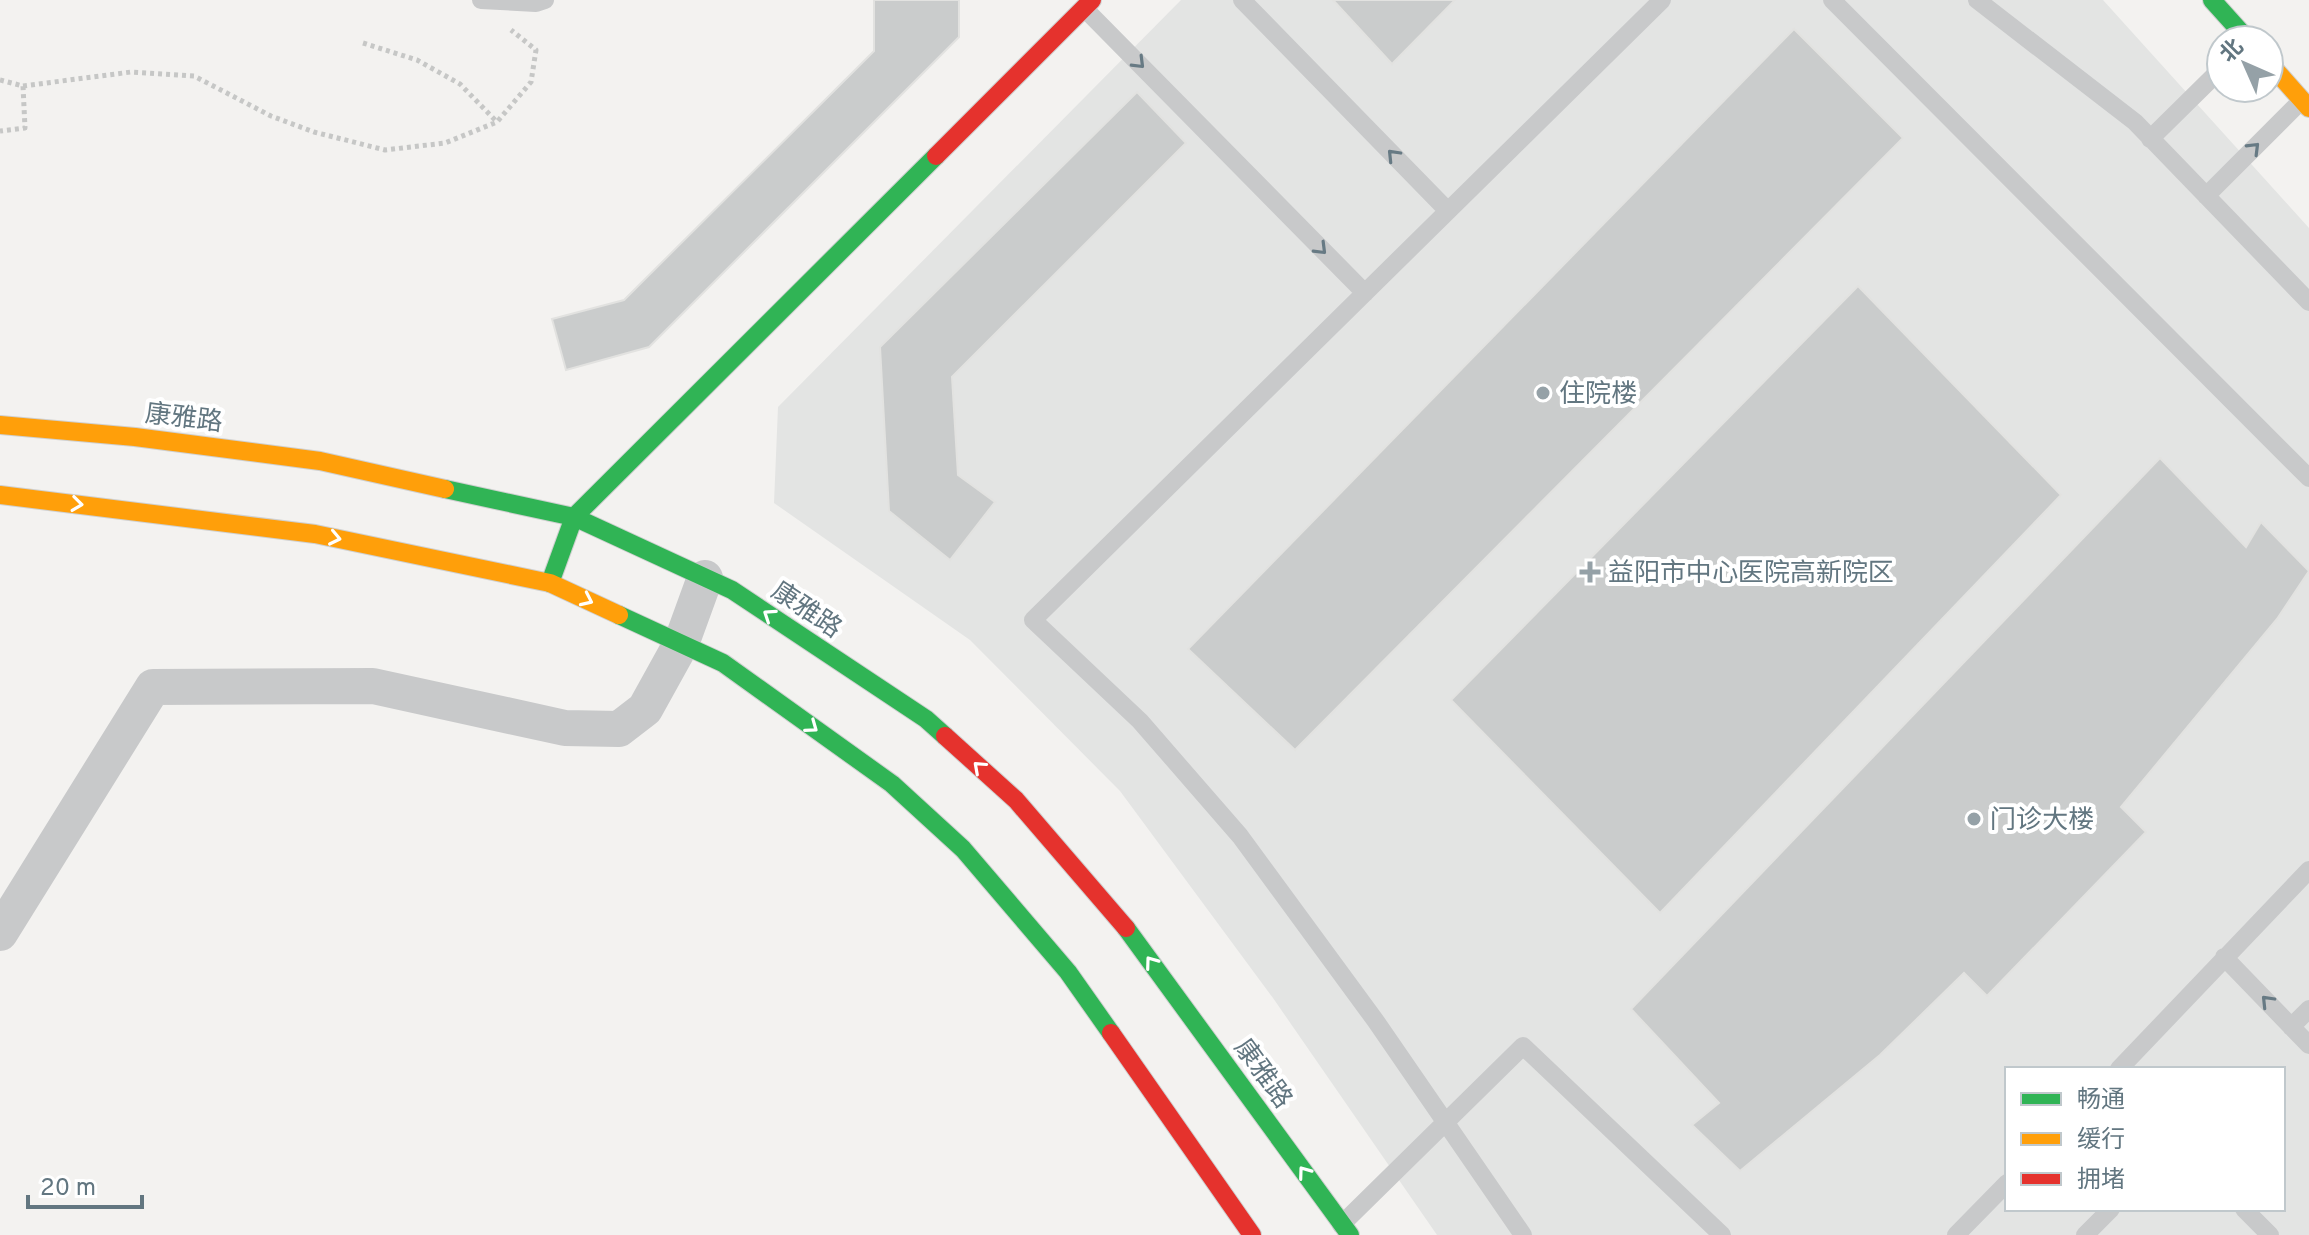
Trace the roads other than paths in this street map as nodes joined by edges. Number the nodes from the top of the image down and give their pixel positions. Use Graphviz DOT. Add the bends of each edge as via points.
graph roads {
  1 [pos="481,0"];
  2 [pos="545,0"];
  3 [pos="1242,0"];
  4 [pos="1662,0"];
  5 [pos="1832,0"];
  6 [pos="1977,0"];
  7 [pos="2212,0"];
  8 [pos="1088,4"];
  9 [pos="2234,24"];
  10 [pos="2285,81"];
  11 [pos="2205,85"];
  12 [pos="2306,104"];
  13 [pos="2150,139"];
  14 [pos="2206,196"];
  15 [pos="1448,211"];
  16 [pos="1365,293"];
  17 [pos="2309,302"];
  18 [pos="0,425"];
  19 [pos="2309,478"];
  20 [pos="0,495"];
  21 [pos="574,517"];
  22 [pos="705,578"];
  23 [pos="550,583"];
  24 [pos="681,644"];
  25 [pos="2309,870"];
  26 [pos="0,933"];
  27 [pos="2224,957"];
  28 [pos="2309,1009"];
  29 [pos="2291,1027"];
  30 [pos="2309,1045"];
  31 [pos="2121,1067"];
  32 [pos="1445,1123"];
  33 [pos="2005,1185"];
  34 [pos="2109,1211"];
  35 [pos="2246,1211"];
  36 [pos="1341,1231"];
  37 [pos="1252,1235"];
  38 [pos="1523,1235"];
  39 [pos="1722,1235"];
  40 [pos="1956,1235"];
  41 [pos="2085,1235"];
  42 [pos="2270,1235"];
  1 -- 2 [label="lane"];
  15 -- 3 [label="lane, one-way"];
  4 -- 15 [label="lane"];
  5 -- 19 [label="lane"];
  6 -- 13 [label="lane"];
  7 -- 9 [label="main road"];
  8 -- 16 [label="lane, one-way"];
  8 -- 21 [label="main road"];
  10 -- 12 [label="main road"];
  11 -- 13 [label="lane"];
  14 -- 12 [label="lane, one-way"];
  13 -- 14 [label="lane"];
  14 -- 17 [label="lane"];
  15 -- 16 [label="lane"];
  16 -- 32 [label="lane" via="1033,620 1140,721 1240,836"];
  18 -- 21 [label="main road, 康雅路" via="320,461"];
  20 -- 23 [label="main road, one-way" via="315,534"];
  21 -- 22 [label="main road, 康雅路"];
  21 -- 23 [label="main road"];
  22 -- 24 [label="street"];
  36 -- 22 [label="main road, 康雅路, one-way" via="1125,926 1016,800 926,719 732,590"];
  23 -- 24 [label="main road, one-way"];
  24 -- 26 [label="street" via="645,709 619,729 565,728 373,686 153,687"];
  24 -- 37 [label="main road, one-way" via="723,663 880,776 963,849 1068,972"];
  25 -- 27 [label="lane"];
  29 -- 27 [label="lane, one-way"];
  27 -- 31 [label="lane"];
  28 -- 29 [label="lane"];
  29 -- 30 [label="lane"];
  32 -- 36 [label="lane"];
  32 -- 38 [label="lane"];
  32 -- 39 [label="lane" via="1523,1046"];
  33 -- 40 [label="lane"];
  34 -- 41 [label="lane"];
  35 -- 42 [label="lane"];
}
